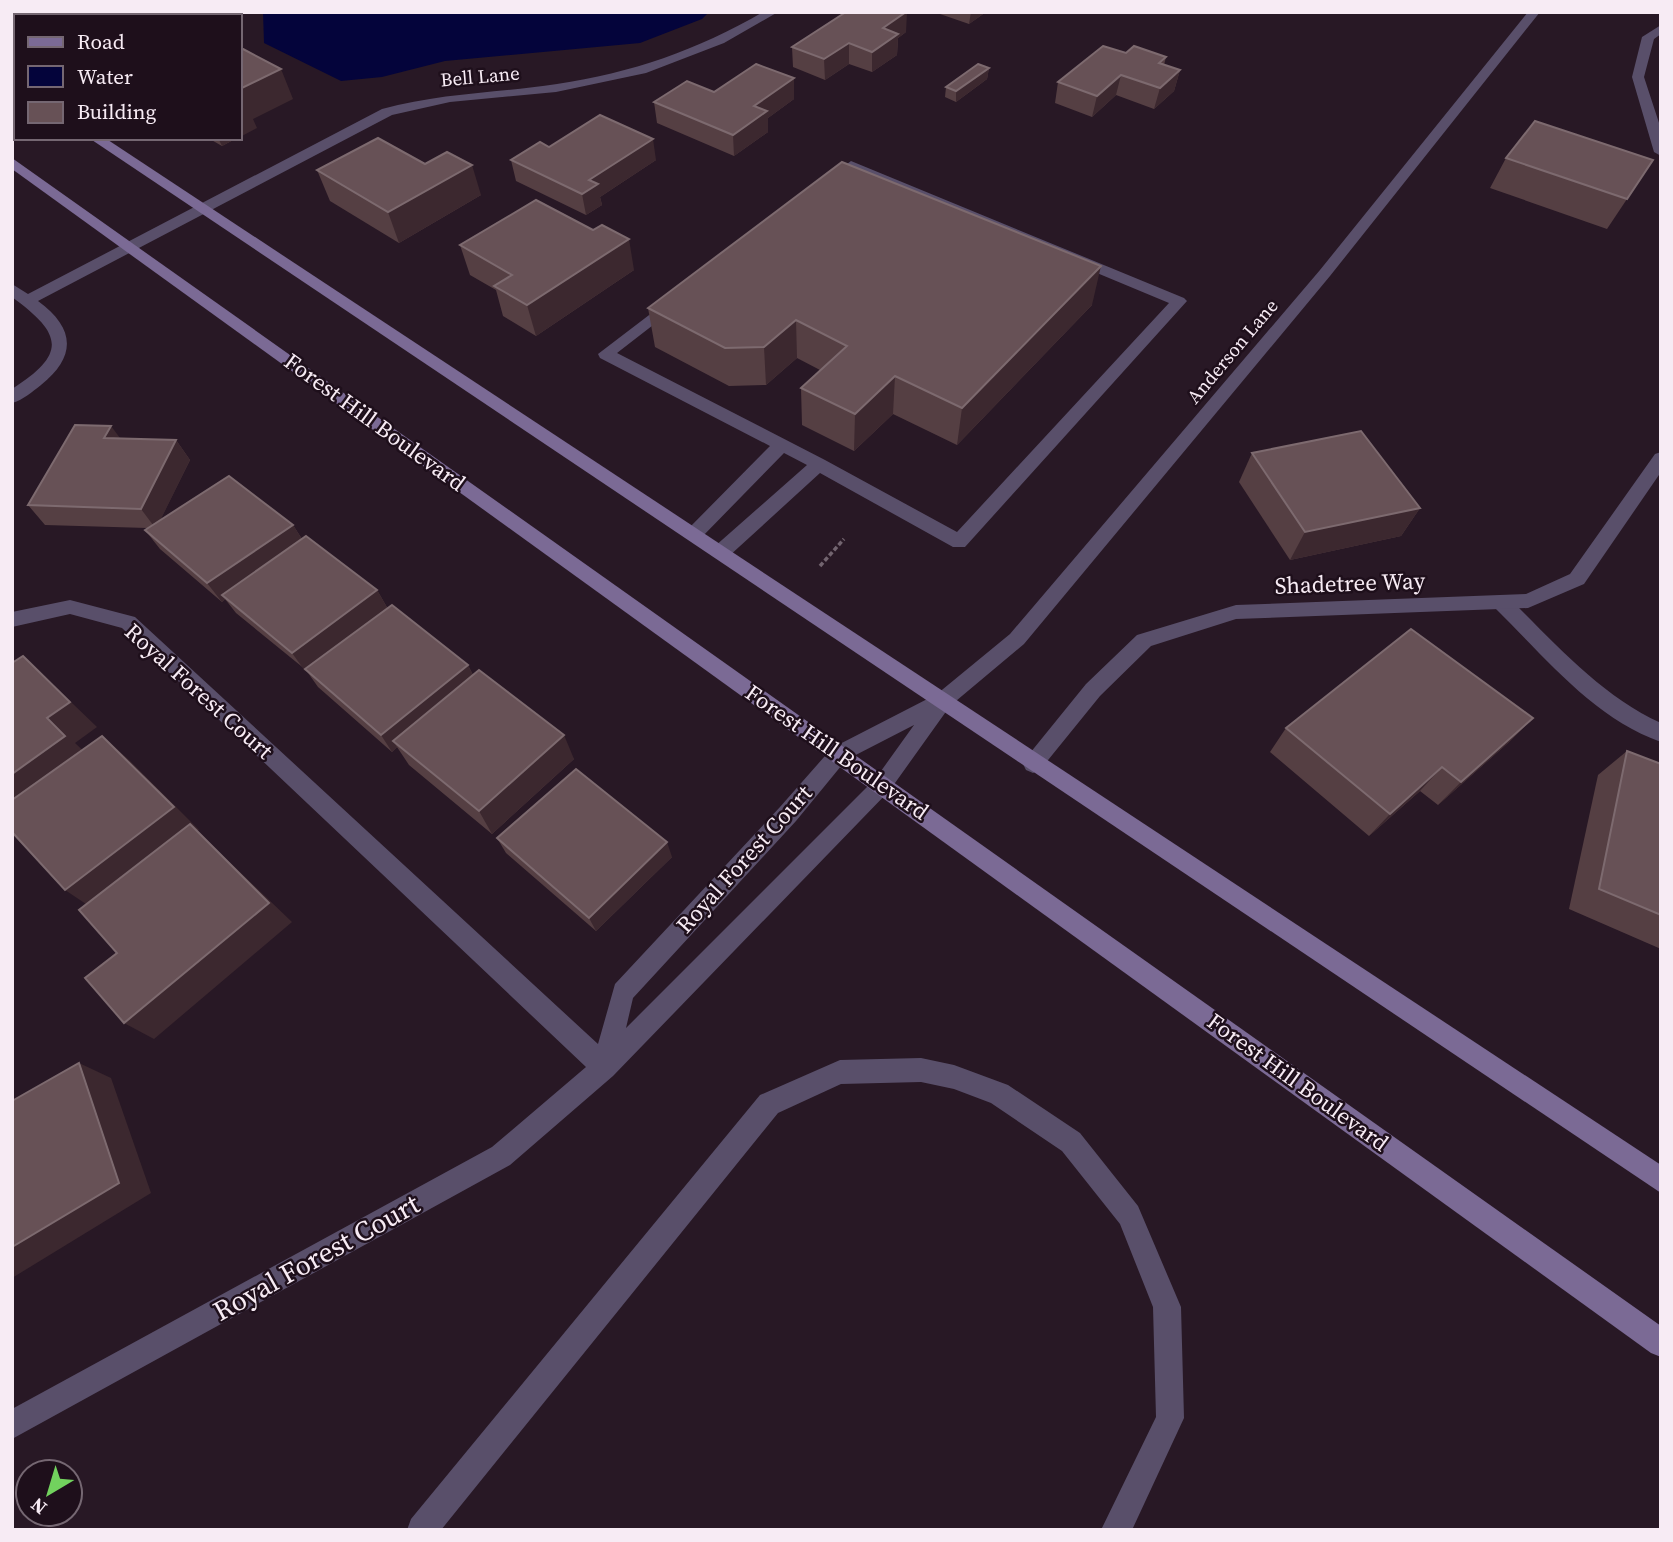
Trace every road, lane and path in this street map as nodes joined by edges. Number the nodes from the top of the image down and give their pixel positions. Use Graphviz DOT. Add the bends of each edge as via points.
graph roads {
  1 [pos="772,12"];
  2 [pos="1534,12"];
  3 [pos="1661,29"];
  4 [pos="99,140"];
  5 [pos="1661,152"];
  6 [pos="12,162"];
  7 [pos="203,209"];
  8 [pos="130,247"];
  9 [pos="12,289"];
  10 [pos="26,300"];
  11 [pos="12,397"];
  12 [pos="782,446"];
  13 [pos="1661,458"];
  14 [pos="820,464"];
  15 [pos="694,534"];
  16 [pos="844,539"];
  17 [pos="721,552"];
  18 [pos="820,566"];
  19 [pos="1501,602"];
  20 [pos="12,620"];
  21 [pos="944,700"];
  22 [pos="1661,733"];
  23 [pos="839,754"];
  24 [pos="1033,764"];
  25 [pos="883,784"];
  26 [pos="604,1067"];
  27 [pos="1661,1180"];
  28 [pos="1661,1343"];
  29 [pos="12,1424"];
  30 [pos="422,1530"];
  31 [pos="1116,1530"];
  1 -- 7 [label="street, Bell Lane" via="729,39 634,72 556,88 435,99 387,113"];
  2 -- 21 [label="street, Anderson Lane" via="1325,272 1017,639"];
  3 -- 5 [label="street" via="1648,37 1638,77"];
  4 -- 7 [label="main road"];
  6 -- 8 [label="main road, Forest Hill Boulevard"];
  7 -- 8 [label="street, Bell Lane"];
  7 -- 15 [label="main road"];
  8 -- 10 [label="street, Bell Lane"];
  8 -- 23 [label="main road, Forest Hill Boulevard"];
  9 -- 10 [label="street"];
  10 -- 11 [label="street" via="59,331 60,348 33,385"];
  12 -- 14 [label="street"];
  12 -- 14 [label="street" via="606,354 851,165 1179,301 959,542"];
  12 -- 15 [label="street"];
  13 -- 19 [label="street, Shadetree Way" via="1577,579 1528,601"];
  14 -- 17 [label="street"];
  15 -- 17 [label="main road"];
  16 -- 18 [label="path"];
  17 -- 21 [label="main road"];
  19 -- 22 [label="street" via="1592,688 1644,727"];
  19 -- 24 [label="street, Shadetree Way" via="1236,612 1144,640 1093,691"];
  20 -- 26 [label="street, Royal Forest Court" via="70,607 128,622"];
  21 -- 23 [label="street, Royal Forest Court"];
  21 -- 24 [label="main road"];
  21 -- 25 [label="street, Royal Forest Court"];
  23 -- 25 [label="main road, Forest Hill Boulevard"];
  23 -- 26 [label="street, Royal Forest Court" via="623,992"];
  24 -- 27 [label="main road"];
  25 -- 26 [label="street, Royal Forest Court"];
  25 -- 28 [label="main road, Forest Hill Boulevard"];
  26 -- 29 [label="street, Royal Forest Court" via="501,1156"];
  30 -- 31 [label="street" via="769,1104 841,1072 921,1070 999,1094 1071,1142 1129,1215 1167,1307 1170,1418"];
}
